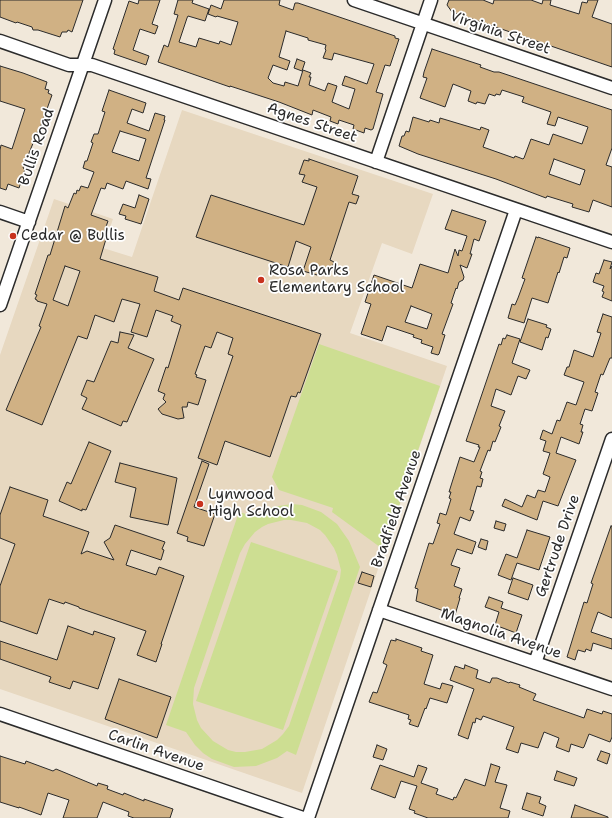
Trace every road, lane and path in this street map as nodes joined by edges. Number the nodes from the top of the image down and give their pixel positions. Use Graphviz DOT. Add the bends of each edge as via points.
graph roads {
  1 [pos="105,0"];
  2 [pos="354,0"];
  3 [pos="431,0"];
  4 [pos="423,24"];
  5 [pos="0,41"];
  6 [pos="82,65"];
  7 [pos="612,88"];
  8 [pos="376,162"];
  9 [pos="516,210"];
  10 [pos="0,212"];
  11 [pos="28,222"];
  12 [pos="612,242"];
  13 [pos="0,305"];
  14 [pos="612,439"];
  15 [pos="379,610"];
  16 [pos="535,663"];
  17 [pos="612,689"];
  18 [pos="0,714"];
  19 [pos="302,818"];
  20 [pos="308,818"];
  1 -- 6 [label="street, Bullis Road"];
  2 -- 4 [label="street, Virginia Street"];
  3 -- 4 [label="street"];
  4 -- 7 [label="street, Virginia Street"];
  4 -- 8 [label="street"];
  5 -- 6 [label="street, Agnes Street" via="69,65"];
  6 -- 8 [label="street, Agnes Street" via="92,65"];
  6 -- 11 [label="street, Bullis Road"];
  8 -- 9 [label="street, Agnes Street"];
  9 -- 12 [label="street, Agnes Street"];
  9 -- 15 [label="street, Bradfield Avenue"];
  10 -- 11 [label="street"];
  11 -- 13 [label="street, Bullis Road"];
  14 -- 16 [label="street, Gertrude Drive"];
  15 -- 16 [label="street, Magnolia Avenue"];
  15 -- 20 [label="street, Bradfield Avenue"];
  16 -- 17 [label="street, Magnolia Avenue"];
  18 -- 19 [label="street, Carlin Avenue"];
}
